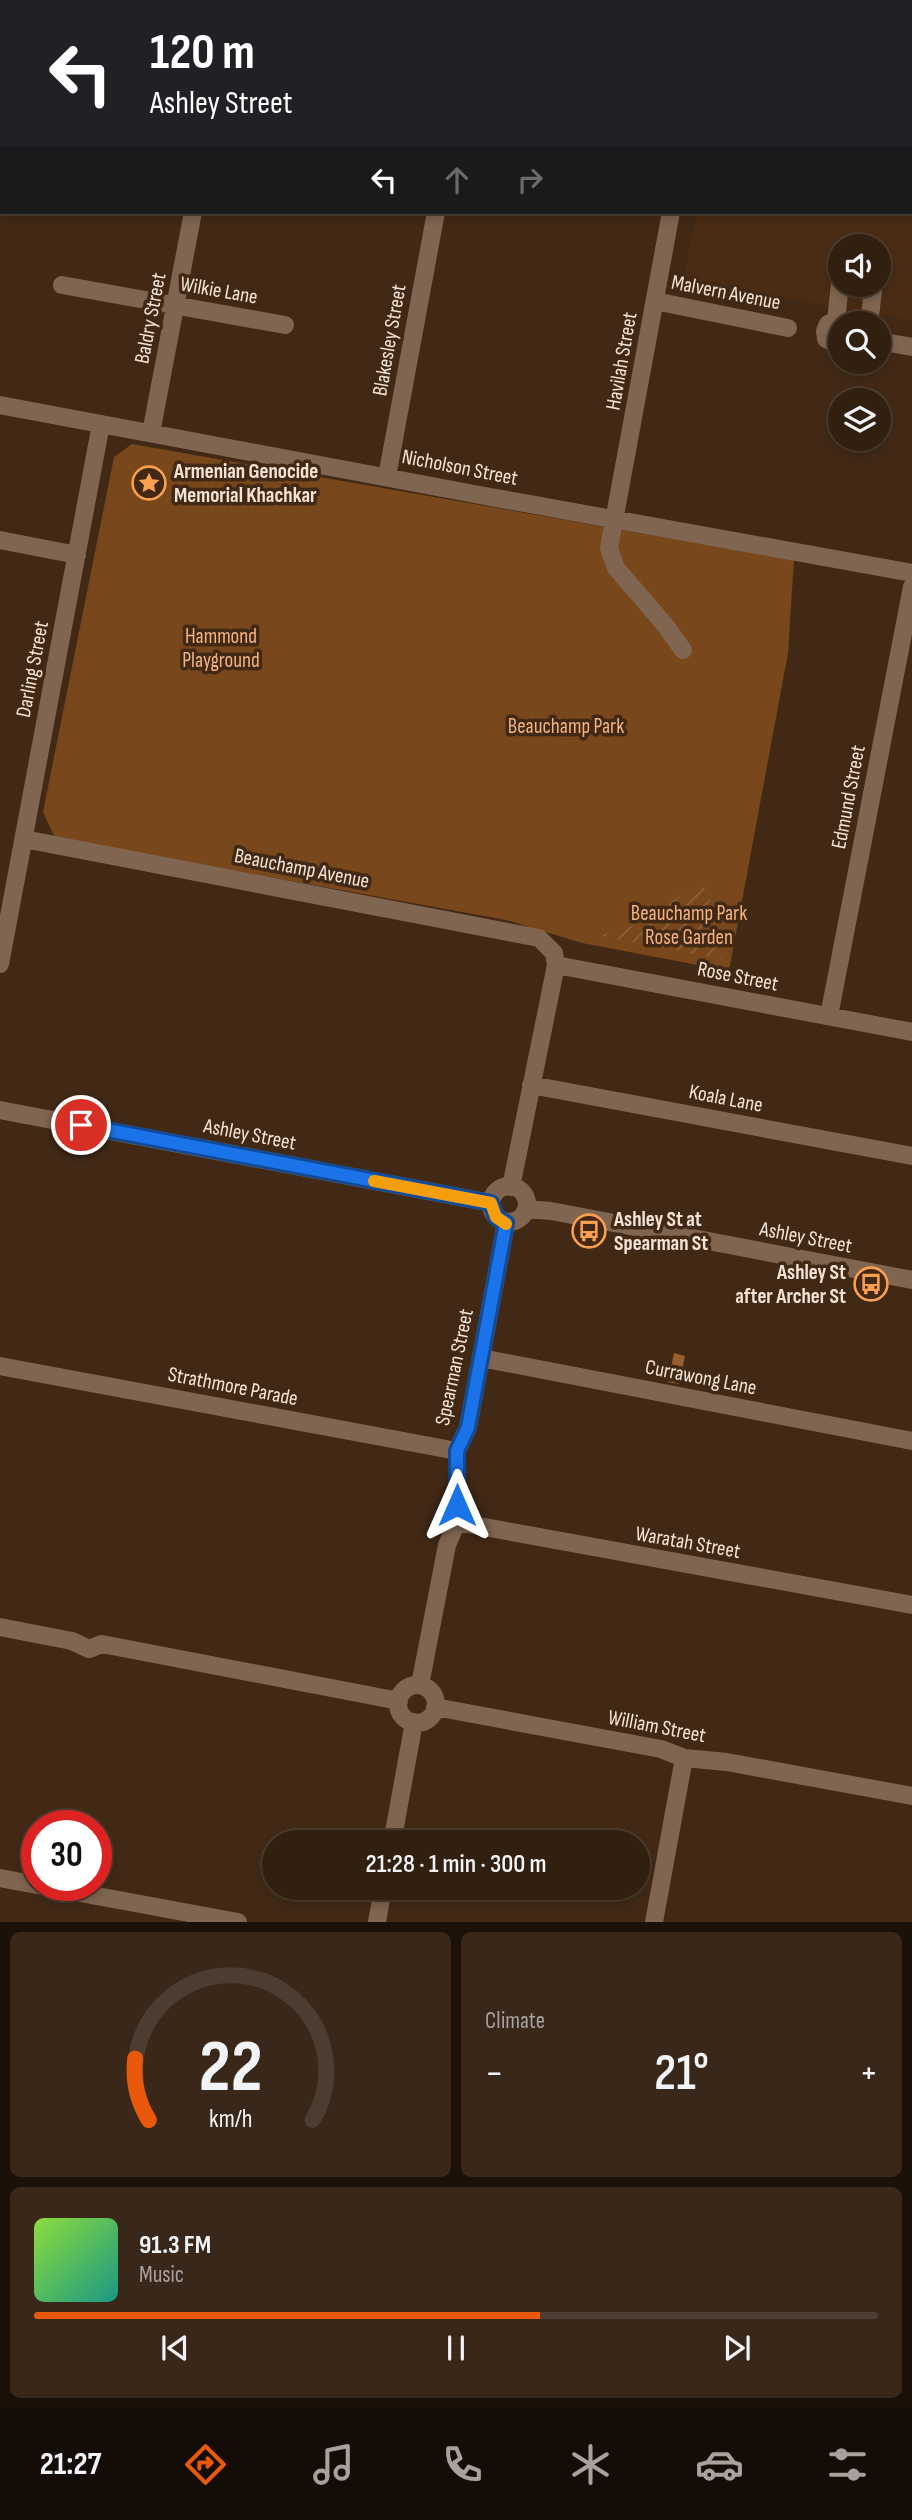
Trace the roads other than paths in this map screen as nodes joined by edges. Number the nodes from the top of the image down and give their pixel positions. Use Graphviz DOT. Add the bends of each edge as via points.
graph roads {
  1 [pos="193,214"];
  2 [pos="436,214"];
  3 [pos="671,214"];
  4 [pos="62,285"];
  5 [pos="655,301"];
  6 [pos="175,305"];
  7 [pos="828,324"];
  8 [pos="285,325"];
  9 [pos="788,328"];
  10 [pos="828,340"];
  11 [pos="891,343"];
  12 [pos="912,347"];
  13 [pos="0,405"];
  14 [pos="101,424"];
  15 [pos="151,433"];
  16 [pos="387,477"];
  17 [pos="615,518"];
  18 [pos="0,540"];
  19 [pos="77,555"];
  20 [pos="912,573"];
  21 [pos="912,587"];
  22 [pos="684,650"];
  23 [pos="24,839"];
  24 [pos="0,964"];
  25 [pos="556,965"];
  26 [pos="829,1016"];
  27 [pos="912,1032"];
  28 [pos="531,1085"];
  29 [pos="0,1110"];
  30 [pos="912,1156"];
  31 [pos="510,1186"];
  32 [pos="491,1203"];
  33 [pos="526,1209"];
  34 [pos="506,1223"];
  35 [pos="912,1280"];
  36 [pos="481,1358"];
  37 [pos="0,1366"];
  38 [pos="912,1441"];
  39 [pos="457,1451"];
  40 [pos="457,1522"];
  41 [pos="912,1605"];
  42 [pos="0,1627"];
  43 [pos="420,1685"];
  44 [pos="399,1700"];
  45 [pos="435,1707"];
  46 [pos="414,1722"];
  47 [pos="684,1759"];
  48 [pos="912,1796"];
  49 [pos="393,1830"];
  50 [pos="0,1878"];
  51 [pos="381,1900"];
  52 [pos="238,1922"];
  53 [pos="377,1922"];
  54 [pos="654,1922"];
  1 -- 6 [label="street, Baldry Street"];
  2 -- 16 [label="street, Blakesley Street"];
  3 -- 5 [label="street, Havilah Street"];
  4 -- 6 [label="street, Wilkie Lane"];
  5 -- 9 [label="street, Malvern Avenue"];
  5 -- 17 [label="street, Havilah Street"];
  6 -- 8 [label="street, Wilkie Lane"];
  6 -- 15 [label="street, Baldry Street"];
  7 -- 10 [label="street"];
  11 -- 12 [label="street"];
  13 -- 14 [label="street, Nicholson Street"];
  14 -- 15 [label="street, Nicholson Street"];
  14 -- 19 [label="street, Darling Street"];
  15 -- 16 [label="street, Nicholson Street"];
  16 -- 17 [label="street, Nicholson Street"];
  17 -- 20 [label="street, Nicholson Street"];
  17 -- 22 [label="street, Havilah Street" via="609,548 616,568"];
  18 -- 19 [label="street"];
  19 -- 23 [label="street, Darling Street"];
  21 -- 26 [label="street, Edmund Street"];
  23 -- 24 [label="street, Darling Street"];
  23 -- 25 [label="street, Beauchamp Avenue" via="527,935 548,945"];
  25 -- 26 [label="street, Rose Street"];
  25 -- 28 [label="street"];
  26 -- 27 [label="street, Rose Street"];
  28 -- 30 [label="street, Koala Lane"];
  28 -- 31 [label="street"];
  29 -- 32 [label="street, Ashley Street"];
  31 -- 32 [label="street" via="497,1191"];
  31 -- 33 [label="street" via="524,1194"];
  32 -- 34 [label="street" via="496,1217"];
  33 -- 34 [label="street" via="518,1220"];
  33 -- 35 [label="street, Ashley Street"];
  34 -- 36 [label="street, Spearman Street"];
  36 -- 38 [label="street, Currawong Lane"];
  36 -- 39 [label="street, Spearman Street" via="468,1427"];
  37 -- 39 [label="street, Strathmore Parade"];
  39 -- 40 [label="street, Spearman Street"];
  40 -- 41 [label="street, Waratah Street"];
  40 -- 43 [label="street, Spearman Street" via="447,1545"];
  42 -- 44 [label="street" via="72,1641 89,1649 102,1644"];
  43 -- 44 [label="street" via="406,1689"];
  43 -- 45 [label="street" via="432,1693"];
  44 -- 46 [label="street" via="402,1715"];
  45 -- 46 [label="street" via="425,1721"];
  45 -- 47 [label="street, William Street" via="661,1749"];
  46 -- 49 [label="street"];
  47 -- 48 [label="street, William Street" via="727,1762"];
  47 -- 54 [label="street"];
  50 -- 52 [label="street"];
  51 -- 53 [label="street"];
}
